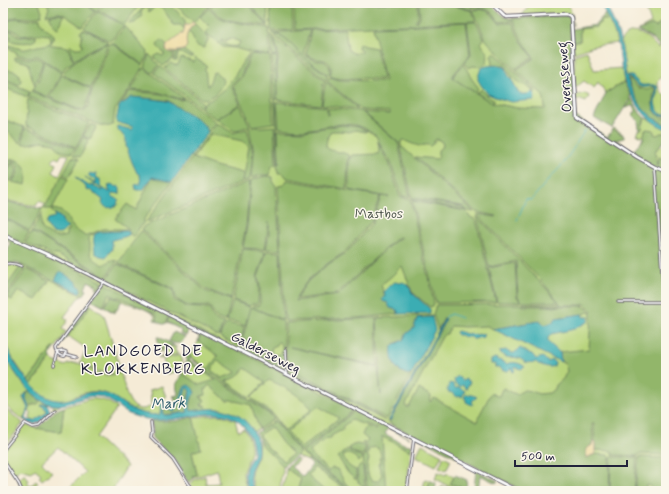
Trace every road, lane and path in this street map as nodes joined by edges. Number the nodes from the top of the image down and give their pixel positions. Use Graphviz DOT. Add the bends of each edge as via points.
graph roads {
  1 [pos="491,3"];
  2 [pos="656,167"];
  3 [pos="666,171"];
  4 [pos="3,236"];
  5 [pos="3,264"];
  6 [pos="21,266"];
  7 [pos="104,282"];
  8 [pos="618,302"];
  9 [pos="665,302"];
  10 [pos="666,332"];
  11 [pos="286,348"];
  12 [pos="58,352"];
  13 [pos="77,357"];
  14 [pos="54,365"];
  15 [pos="287,374"];
  16 [pos="55,410"];
  17 [pos="151,422"];
  18 [pos="414,438"];
  19 [pos="3,450"];
  20 [pos="3,460"];
  21 [pos="22,491"];
  22 [pos="195,491"];
  23 [pos="407,491"];
  24 [pos="518,491"];
  1 -- 2 [label="street, Overaseweg" via="507,17 569,15 576,118"];
  2 -- 3 [label="street, Overaseweg"];
  2 -- 9 [label="street"];
  4 -- 7 [label="street, Galderseweg"];
  5 -- 6 [label="street"];
  7 -- 12 [label="street" via="56,348"];
  7 -- 15 [label="street, Galderseweg"];
  8 -- 9 [label="street"];
  9 -- 10 [label="street"];
  11 -- 15 [label="street"];
  12 -- 13 [label="street" via="66,352"];
  12 -- 14 [label="street"];
  15 -- 18 [label="street, Galderseweg"];
  16 -- 19 [label="street" via="39,426 33,427 25,423"];
  17 -- 22 [label="street" via="151,437 173,459"];
  18 -- 23 [label="street"];
  18 -- 24 [label="street, Galderseweg"];
  20 -- 21 [label="street"];
}
